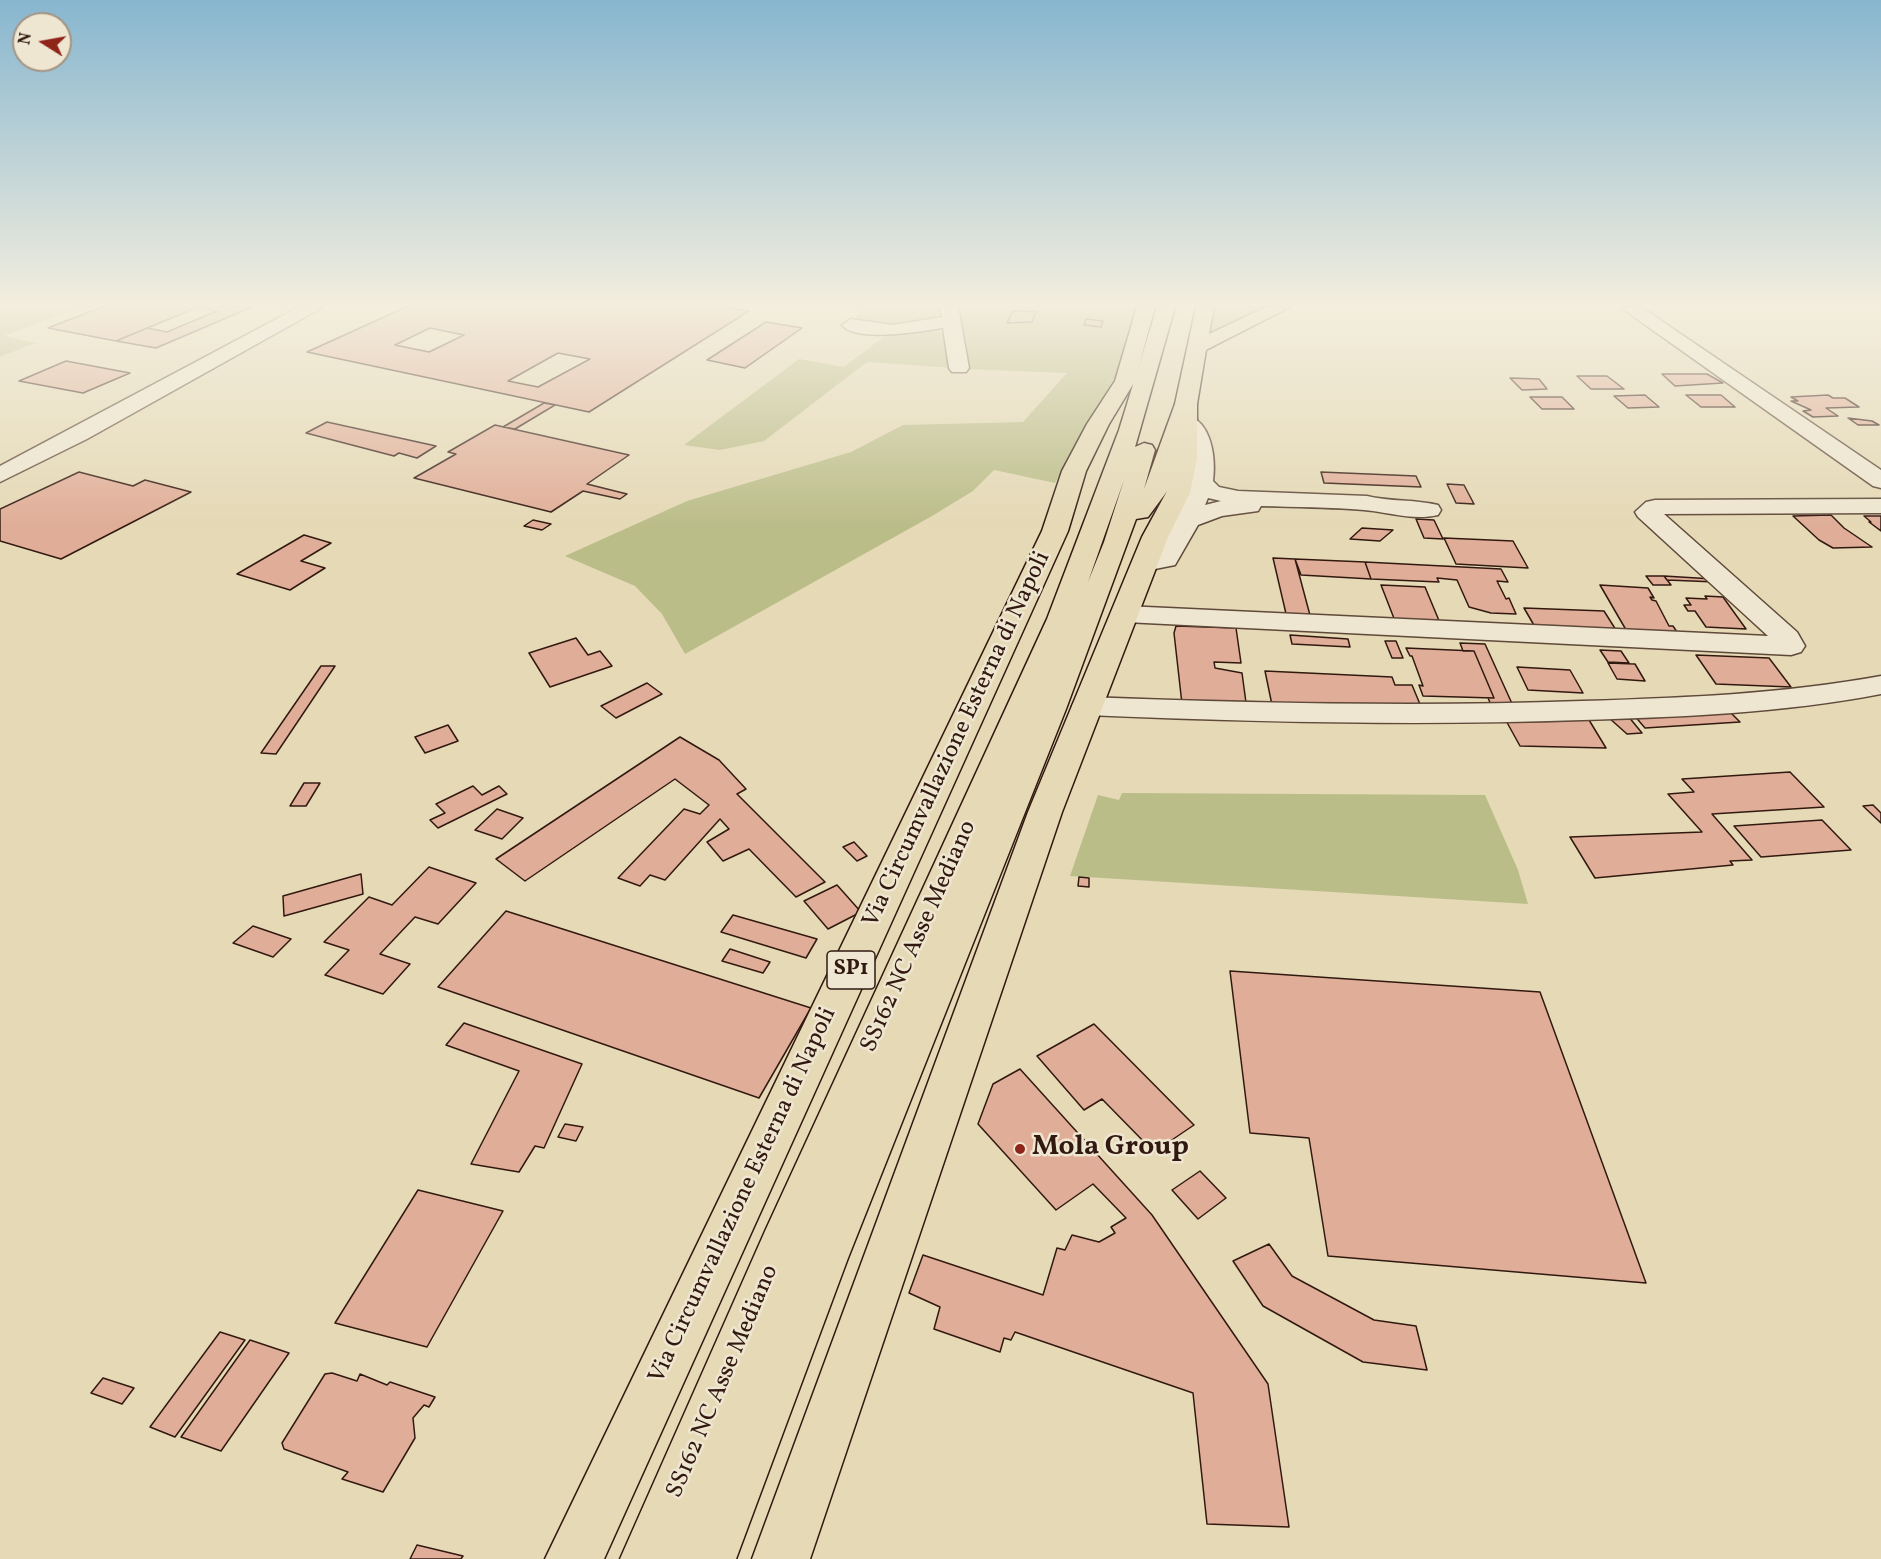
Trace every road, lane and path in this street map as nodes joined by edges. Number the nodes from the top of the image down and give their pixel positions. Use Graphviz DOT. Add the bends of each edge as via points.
graph roads {
  1 [pos="155,380"];
  2 [pos="178,380"];
  3 [pos="1145,380"];
  4 [pos="1169,380"];
  5 [pos="1191,380"];
  6 [pos="1734,380"];
  7 [pos="1125,381"];
  8 [pos="1186,413"];
  9 [pos="0,462"];
  10 [pos="0,475"];
  11 [pos="1881,481"];
  12 [pos="1201,483"];
  13 [pos="1881,506"];
  14 [pos="1386,508"];
  15 [pos="1429,510"];
  16 [pos="1187,521"];
  17 [pos="1131,553"];
  18 [pos="1125,614"];
  19 [pos="1061,619"];
  20 [pos="1881,685"];
  21 [pos="1087,706"];
  22 [pos="574,1559"];
  23 [pos="649,1559"];
  24 [pos="707,1559"];
  25 [pos="781,1559"];
  1 -- 9 [label="street"];
  2 -- 10 [label="street"];
  3 -- 19 [label="main road, SS162 NC Asse Mediano"];
  4 -- 17 [label="main road, SS162 NC Asse Mediano"];
  5 -- 8 [label="main road"];
  6 -- 11 [label="street"];
  7 -- 19 [label="main road" via="1097,453"];
  7 -- 22 [label="main road, Via Circumvallazione Esterna di Napoli / SP1" via="1074,471 1055,531"];
  8 -- 12 [label="street" via="1198,436"];
  8 -- 17 [label="main road" via="1186,458 1178,493"];
  12 -- 14 [label="street" via="1223,496 1368,503"];
  12 -- 16 [label="street"];
  13 -- 18 [label="street" via="1655,507 1647,512 1787,638 1791,646"];
  14 -- 15 [label="street"];
  14 -- 16 [label="street" via="1375,512 1232,506"];
  16 -- 17 [label="street" via="1166,559"];
  17 -- 18 [label="main road"];
  17 -- 24 [label="main road, SS162 NC Asse Mediano" via="1051,709 824,1258"];
  18 -- 21 [label="main road"];
  19 -- 23 [label="main road, SS162 NC Asse Mediano" via="783,1245"];
  20 -- 21 [label="street" via="1809,696 1687,706 1497,714 1251,713"];
  21 -- 25 [label="main road" via="1041,823"];
}
